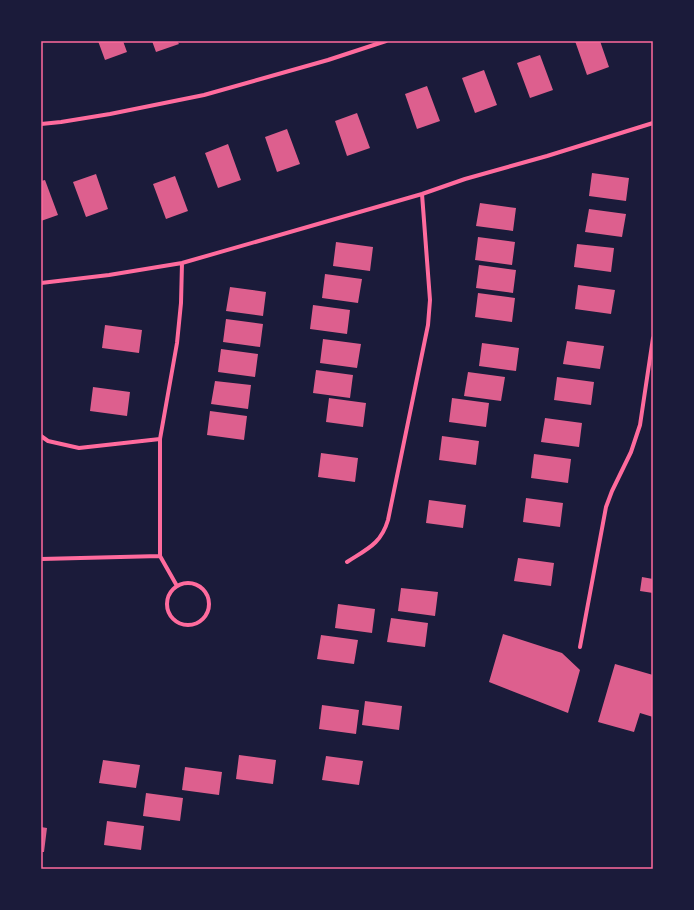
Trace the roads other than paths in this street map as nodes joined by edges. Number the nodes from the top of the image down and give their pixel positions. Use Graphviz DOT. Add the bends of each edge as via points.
graph roads {
  1 [pos="386,41"];
  2 [pos="653,123"];
  3 [pos="41,124"];
  4 [pos="422,194"];
  5 [pos="182,263"];
  6 [pos="41,282"];
  7 [pos="653,338"];
  8 [pos="41,436"];
  9 [pos="160,439"];
  10 [pos="160,556"];
  11 [pos="41,559"];
  12 [pos="347,562"];
  13 [pos="177,586"];
  14 [pos="580,647"];
  1 -- 3 [label="street" via="204,95 110,114"];
  2 -- 4 [label="street"];
  4 -- 5 [label="street"];
  4 -- 12 [label="street" via="430,300 428,325 385,530 373,545"];
  5 -- 6 [label="street" via="109,275"];
  5 -- 9 [label="street" via="177,343"];
  7 -- 14 [label="street" via="640,425 631,452 606,507"];
  8 -- 9 [label="street" via="48,441 79,448"];
  9 -- 10 [label="street"];
  10 -- 11 [label="street"];
  10 -- 13 [label="street"];
  13 -- 13 [label="street" via="193,583 201,586 206,592 209,608 199,622 184,624 170,615 168,599 171,591"];
}
